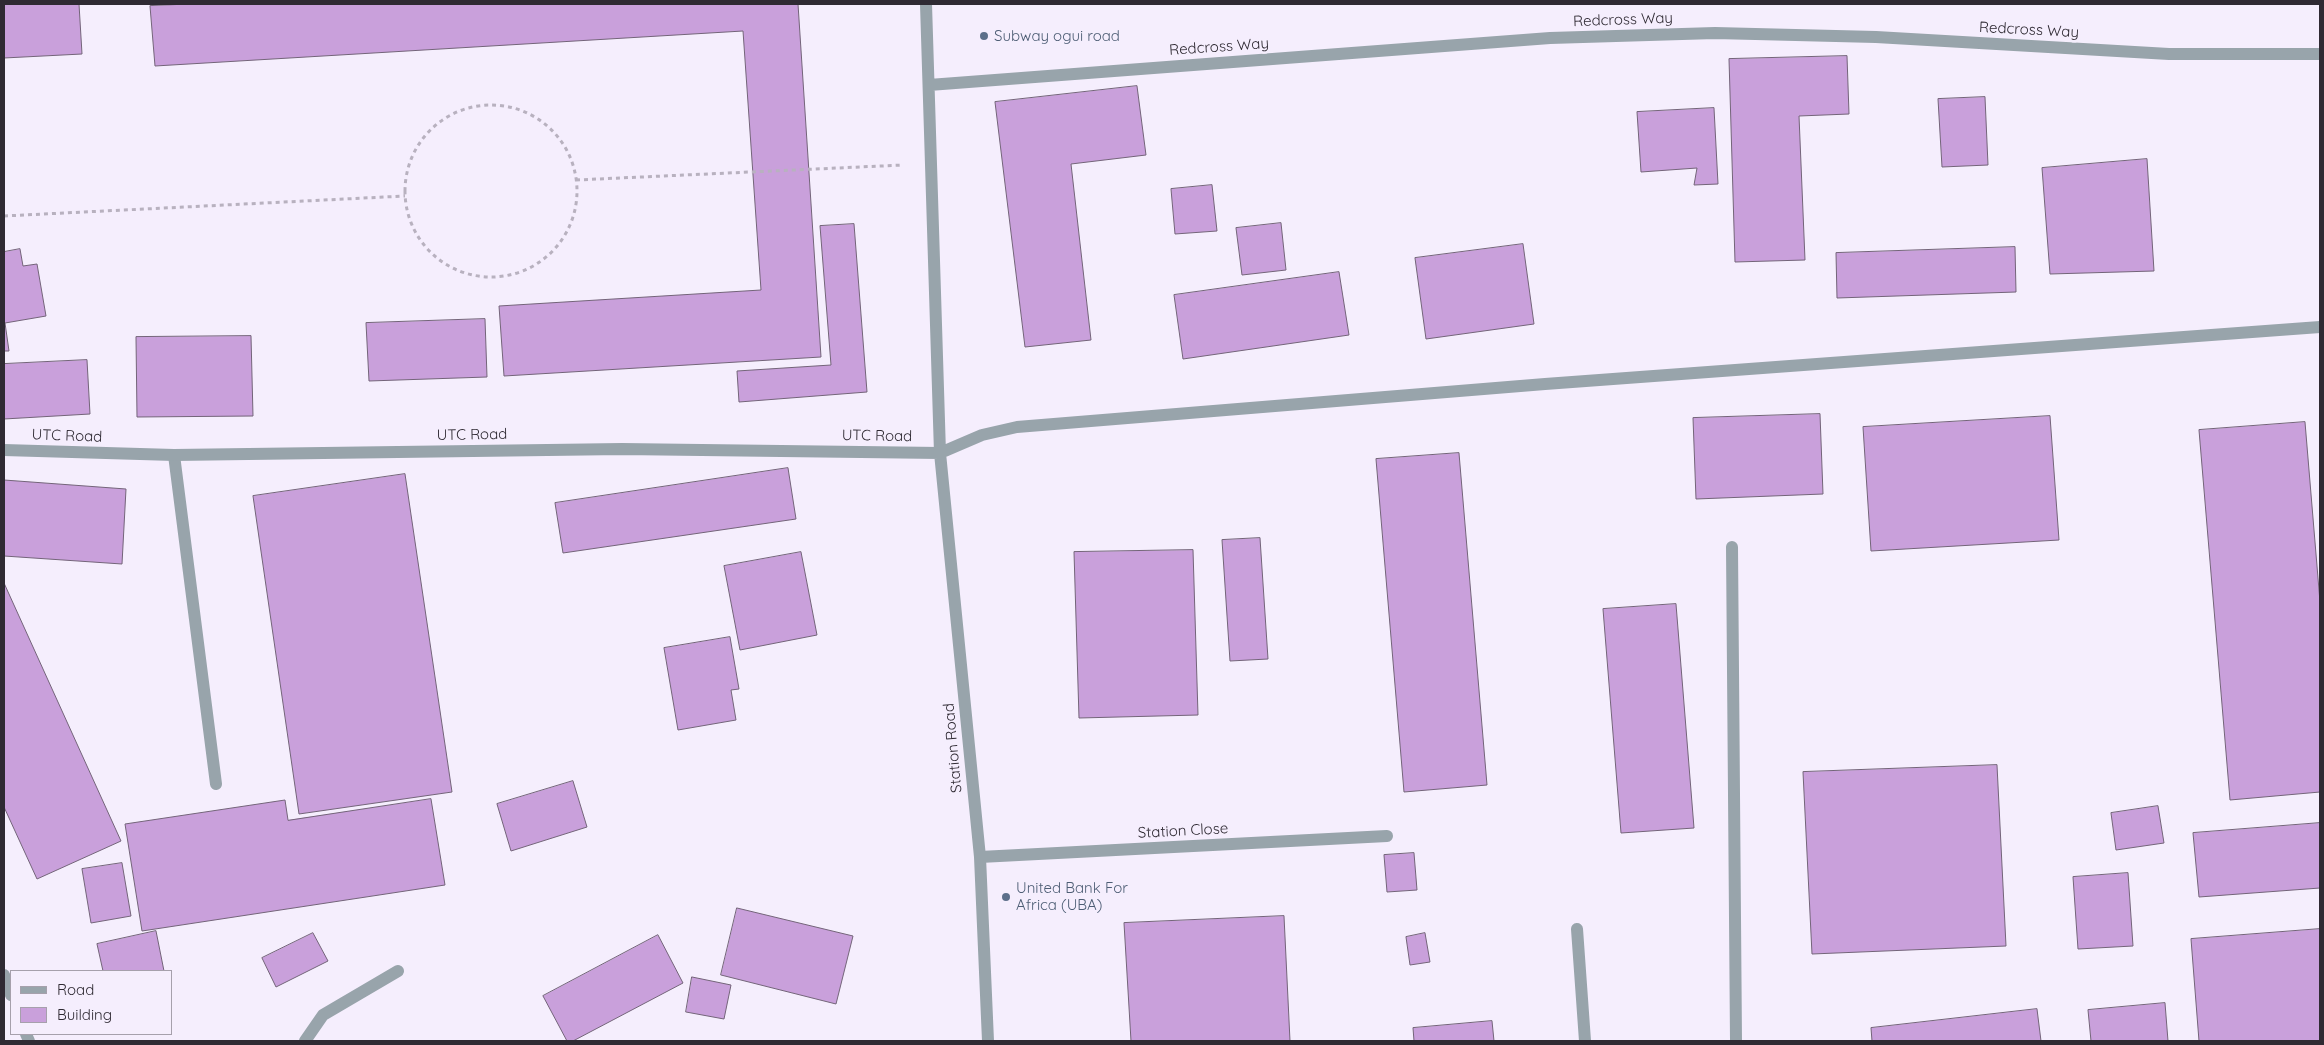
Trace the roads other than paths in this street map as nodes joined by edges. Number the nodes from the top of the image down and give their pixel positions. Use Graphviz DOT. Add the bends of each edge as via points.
graph roads {
  1 [pos="926,4"];
  2 [pos="2320,54"];
  3 [pos="929,85"];
  4 [pos="2320,328"];
  5 [pos="4,450"];
  6 [pos="940,453"];
  7 [pos="174,455"];
  8 [pos="1732,547"];
  9 [pos="216,784"];
  10 [pos="1387,836"];
  11 [pos="980,857"];
  12 [pos="1577,929"];
  13 [pos="398,971"];
  14 [pos="4,975"];
  15 [pos="10,992"];
  16 [pos="305,1041"];
  17 [pos="988,1041"];
  18 [pos="1584,1041"];
  19 [pos="1736,1041"];
  1 -- 3 [label="street, Station Road"];
  2 -- 3 [label="street, Redcross Way" via="2169,54 1876,37 1715,34 1550,38"];
  3 -- 6 [label="street, Station Road"];
  4 -- 6 [label="street" via="1017,427 982,435"];
  5 -- 7 [label="street, UTC Road"];
  6 -- 7 [label="street, UTC Road" via="622,449"];
  6 -- 11 [label="street, Station Road"];
  7 -- 9 [label="street"];
  8 -- 19 [label="street"];
  10 -- 11 [label="street, Station Close"];
  11 -- 17 [label="street, Station Road"];
  12 -- 18 [label="street"];
  13 -- 16 [label="street" via="323,1015"];
  14 -- 15 [label="street"];
}
